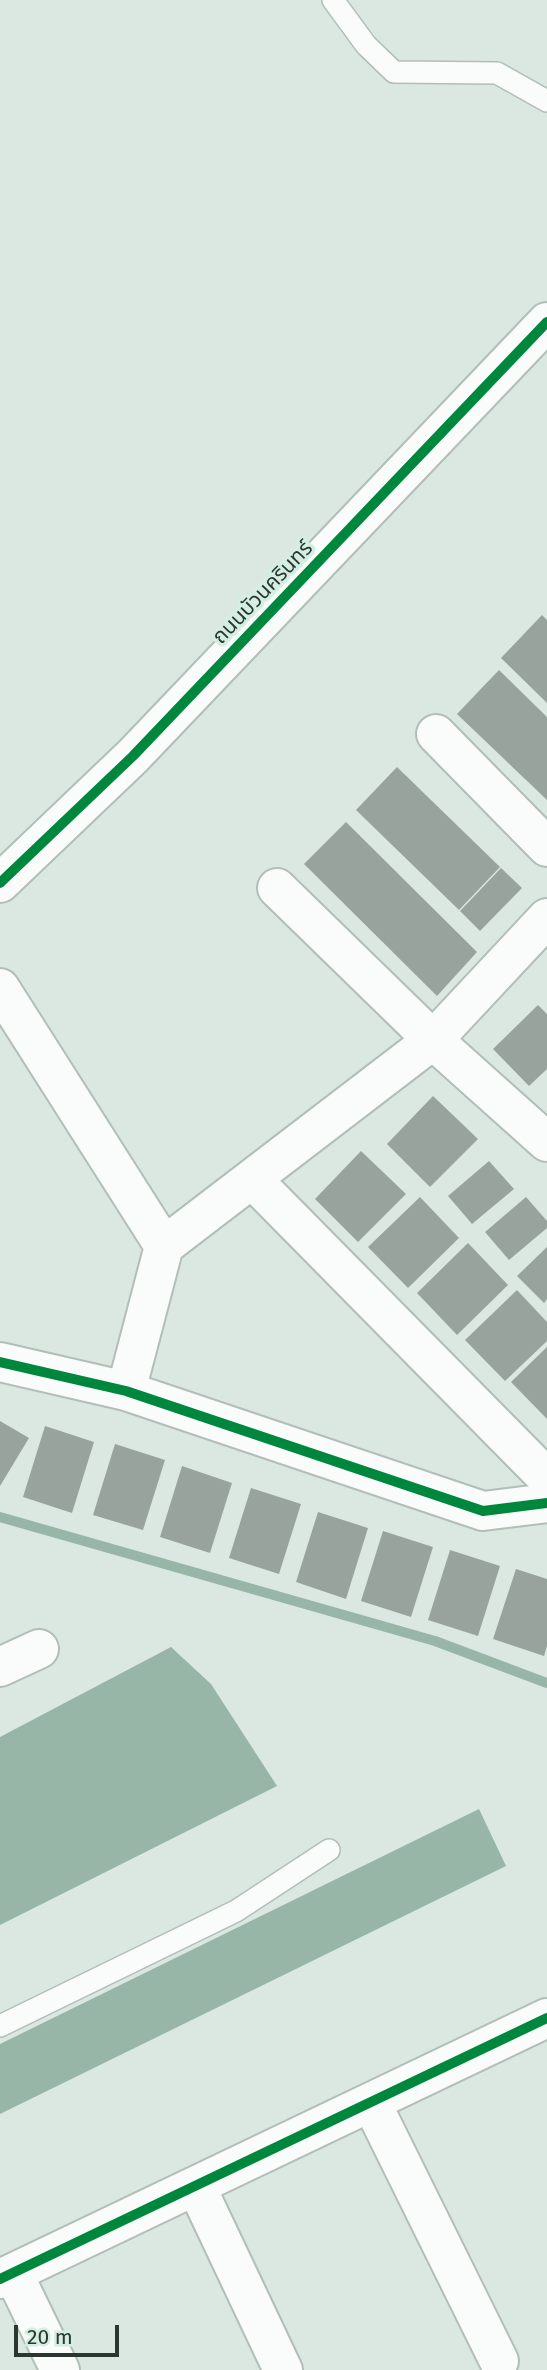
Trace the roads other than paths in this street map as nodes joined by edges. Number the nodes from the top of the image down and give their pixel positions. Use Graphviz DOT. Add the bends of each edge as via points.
graph roads {
  1 [pos="333,0"];
  2 [pos="547,101"];
  3 [pos="547,322"];
  4 [pos="436,734"];
  5 [pos="547,847"];
  6 [pos="1,881"];
  7 [pos="277,888"];
  8 [pos="547,918"];
  9 [pos="0,988"];
  10 [pos="433,1040"];
  11 [pos="547,1142"];
  12 [pos="252,1179"];
  13 [pos="164,1246"];
  14 [pos="0,1362"];
  15 [pos="126,1391"];
  16 [pos="547,1479"];
  17 [pos="547,1503"];
  18 [pos="39,1649"];
  19 [pos="0,1667"];
  20 [pos="329,1850"];
  21 [pos="545,2023"];
  22 [pos="0,2026"];
  23 [pos="371,2102"];
  24 [pos="196,2186"];
  25 [pos="7,2276"];
  26 [pos="499,2361"];
  27 [pos="60,2370"];
  28 [pos="283,2370"];
  1 -- 2 [label="lane" via="366,45 394,72 497,73"];
  3 -- 6 [label="street, ถนนบัวนครินทร์" via="134,756"];
  4 -- 5 [label="street"];
  7 -- 10 [label="street"];
  8 -- 10 [label="street"];
  9 -- 13 [label="street"];
  10 -- 11 [label="street"];
  10 -- 12 [label="street"];
  12 -- 13 [label="street"];
  12 -- 16 [label="street"];
  13 -- 15 [label="street"];
  14 -- 15 [label="street"];
  15 -- 17 [label="street" via="482,1511"];
  18 -- 19 [label="street"];
  20 -- 22 [label="lane" via="236,1911"];
  21 -- 23 [label="street"];
  23 -- 24 [label="street"];
  23 -- 26 [label="street"];
  24 -- 25 [label="street"];
  24 -- 28 [label="street"];
  25 -- 27 [label="street"];
}
